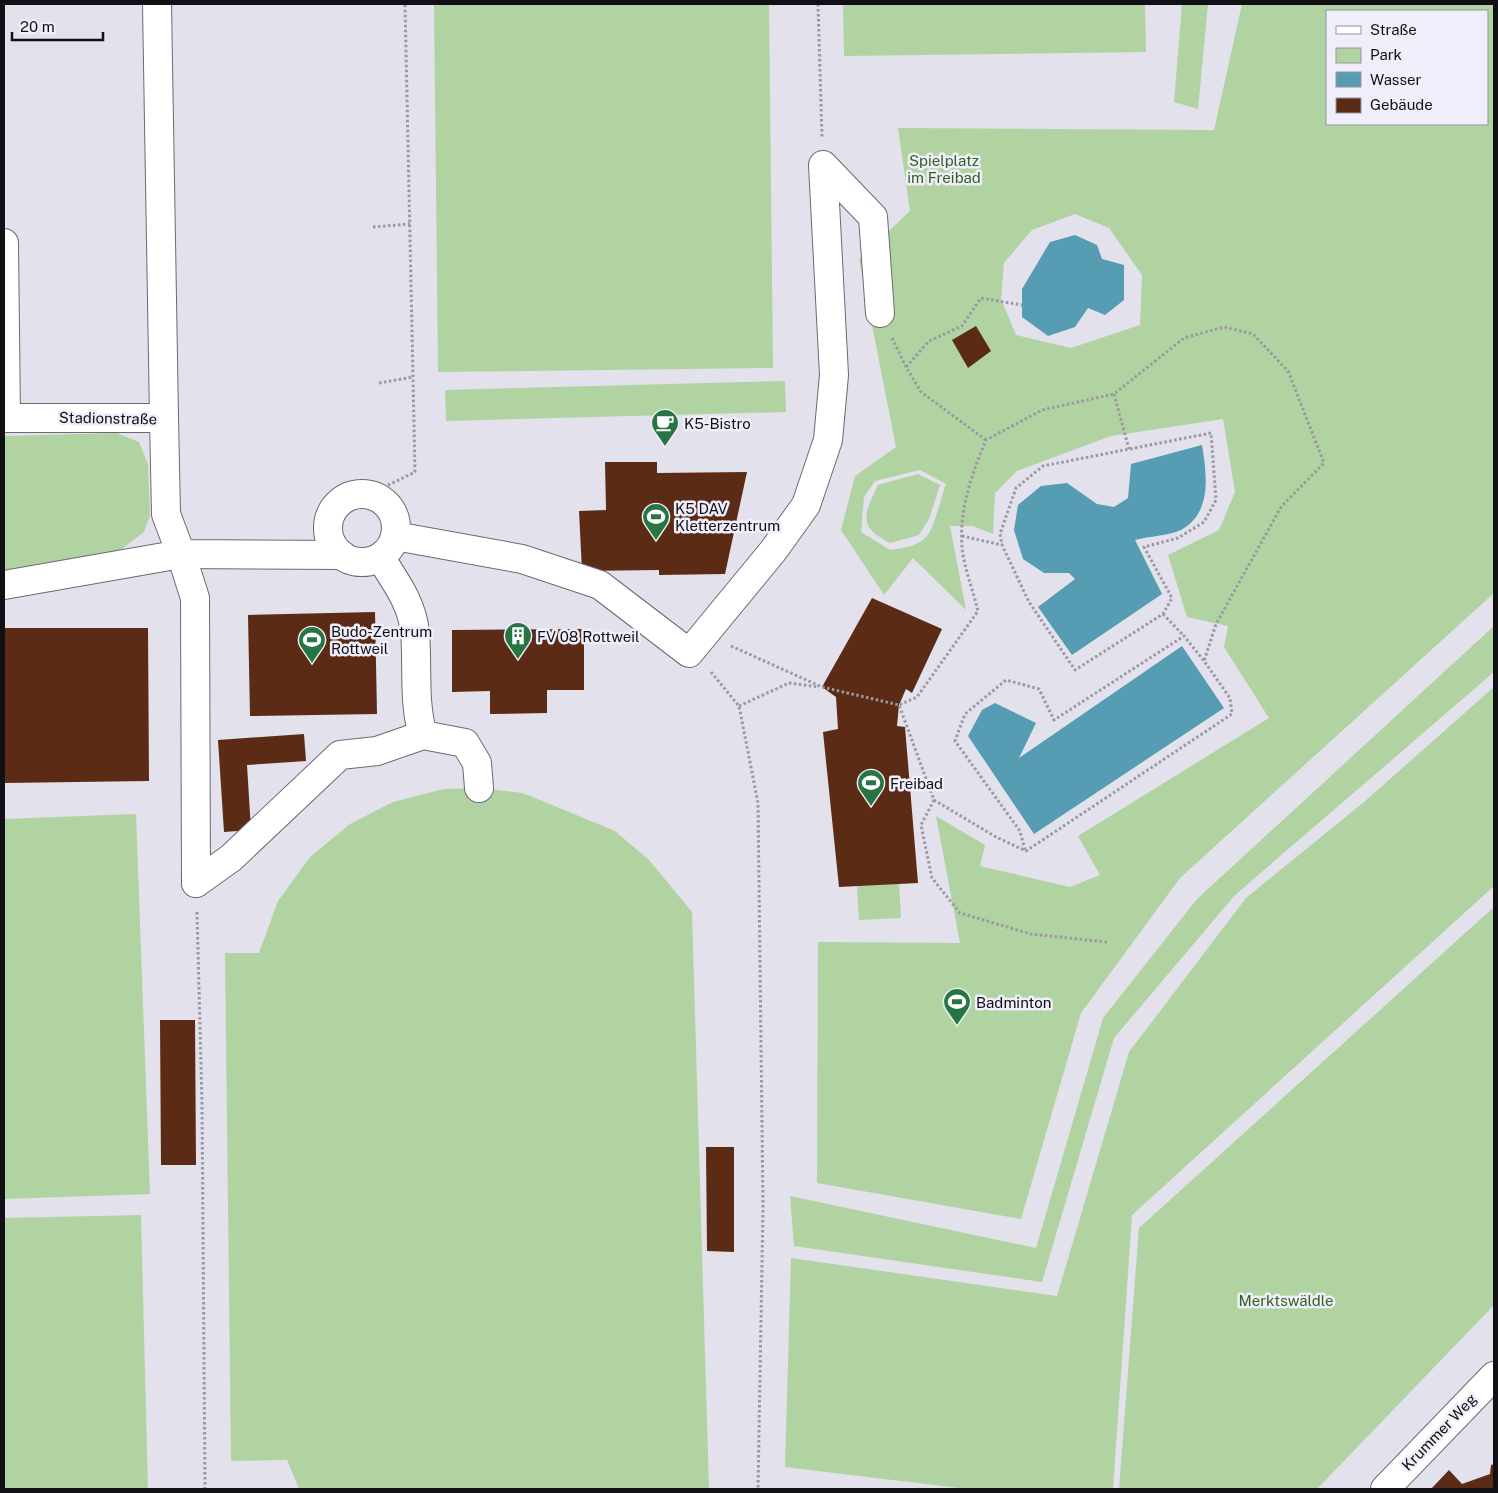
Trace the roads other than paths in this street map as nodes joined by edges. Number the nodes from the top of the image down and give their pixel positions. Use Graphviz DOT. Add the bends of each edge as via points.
graph roads {
  1 [pos="157,4"];
  2 [pos="4,243"];
  3 [pos="880,313"];
  4 [pos="5,418"];
  5 [pos="164,418"];
  6 [pos="387,546"];
  7 [pos="181,554"];
  8 [pos="342,555"];
  9 [pos="4,585"];
  10 [pos="423,735"];
  11 [pos="479,788"];
  12 [pos="1494,1376"];
  13 [pos="1385,1489"];
  1 -- 5 [label="street"];
  2 -- 4 [label="street"];
  3 -- 6 [label="street" via="873,217 823,165 834,375 828,440 806,505 773,551 696,644 600,585 522,559"];
  4 -- 5 [label="street, Stadionstraße"];
  5 -- 7 [label="street, Stadionstraße" via="166,514"];
  6 -- 8 [label="street" via="367,561 354,561"];
  6 -- 8 [label="street" via="396,523 391,510 370,494 357,494 345,498 335,507 329,520 328,533"];
  6 -- 10 [label="street" via="415,631 418,718"];
  7 -- 8 [label="street"];
  7 -- 9 [label="street"];
  7 -- 10 [label="street, Stadionstraße" via="195,598 196,883 231,858 340,755 377,751"];
  10 -- 11 [label="street" via="465,743 477,763"];
  12 -- 13 [label="street, Krummer Weg"];
}
